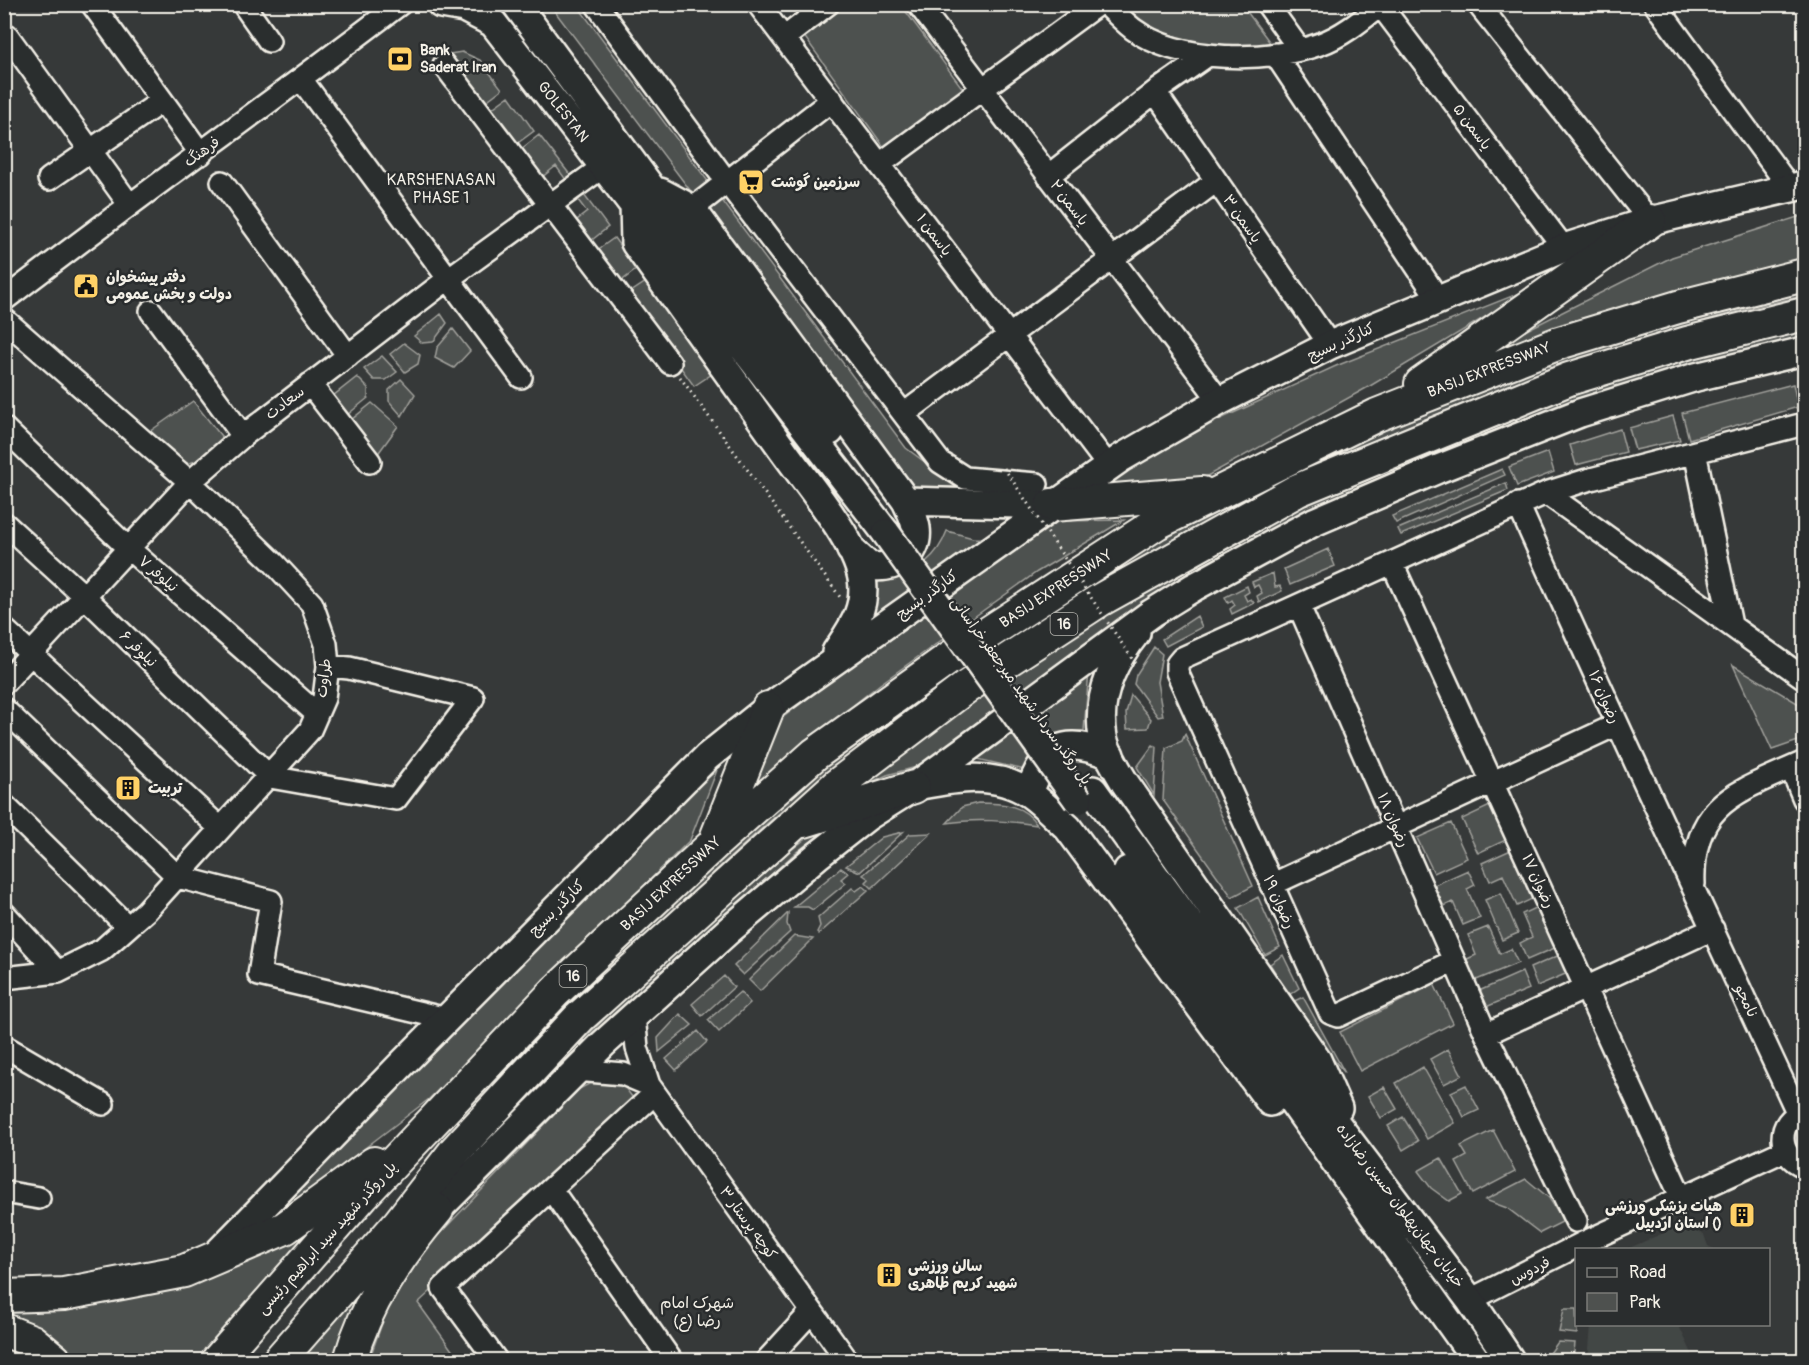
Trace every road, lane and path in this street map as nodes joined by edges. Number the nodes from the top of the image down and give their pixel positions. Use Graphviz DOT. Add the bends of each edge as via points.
graph roads {
  1 [pos="92,4"];
  2 [pos="243,4"];
  3 [pos="400,4"];
  4 [pos="516,4"];
  5 [pos="596,4"];
  6 [pos="758,4"];
  7 [pos="828,4"];
  8 [pos="918,4"];
  9 [pos="1098,4"];
  10 [pos="1106,4"];
  11 [pos="1267,4"];
  12 [pos="1478,4"];
  13 [pos="1655,4"];
  14 [pos="1381,5"];
  15 [pos="461,6"];
  16 [pos="7,35"];
  17 [pos="784,38"];
  18 [pos="269,41"];
  19 [pos="1300,50"];
  20 [pos="1275,54"];
  21 [pos="1209,55"];
  22 [pos="444,64"];
  23 [pos="301,80"];
  24 [pos="982,89"];
  25 [pos="1155,92"];
  26 [pos="162,100"];
  27 [pos="832,100"];
  28 [pos="89,151"];
  29 [pos="201,154"];
  30 [pos="879,164"];
  31 [pos="604,166"];
  32 [pos="1048,176"];
  33 [pos="49,179"];
  34 [pos="1216,181"];
  35 [pos="222,182"];
  36 [pos="727,182"];
  37 [pos="1797,186"];
  38 [pos="643,196"];
  39 [pos="129,204"];
  40 [pos="551,204"];
  41 [pos="672,216"];
  42 [pos="1650,220"];
  43 [pos="1564,248"];
  44 [pos="1112,259"];
  45 [pos="1804,275"];
  46 [pos="448,279"];
  47 [pos="4,300"];
  48 [pos="1439,300"];
  49 [pos="151,311"];
  50 [pos="1804,314"];
  51 [pos="4,319"];
  52 [pos="1008,334"];
  53 [pos="1330,345"];
  54 [pos="1804,351"];
  55 [pos="348,356"];
  56 [pos="670,363"];
  57 [pos="520,377"];
  58 [pos="310,384"];
  59 [pos="1220,401"];
  60 [pos="904,414"];
  61 [pos="1377,415"];
  62 [pos="1804,424"];
  63 [pos="4,428"];
  64 [pos="243,436"];
  65 [pos="1695,452"];
  66 [pos="370,462"];
  67 [pos="1109,467"];
  68 [pos="1004,468"];
  69 [pos="190,482"];
  70 [pos="1218,492"];
  71 [pos="1546,493"];
  72 [pos="1044,495"];
  73 [pos="1518,504"];
  74 [pos="898,520"];
  75 [pos="4,524"];
  76 [pos="129,549"];
  77 [pos="851,550"];
  78 [pos="1392,563"];
  79 [pos="84,596"];
  80 [pos="1299,606"];
  81 [pos="1152,613"];
  82 [pos="857,621"];
  83 [pos="1731,625"];
  84 [pos="4,629"];
  85 [pos="33,654"];
  86 [pos="1135,663"];
  87 [pos="328,666"];
  88 [pos="825,668"];
  89 [pos="1804,678"];
  90 [pos="4,683"];
  91 [pos="4,708"];
  92 [pos="768,708"];
  93 [pos="317,714"];
  94 [pos="1616,725"];
  95 [pos="1110,755"];
  96 [pos="1798,765"];
  97 [pos="270,777"];
  98 [pos="1493,782"];
  99 [pos="914,787"];
  100 [pos="1029,793"];
  101 [pos="1804,799"];
  102 [pos="4,805"];
  103 [pos="792,825"];
  104 [pos="1397,827"];
  105 [pos="220,828"];
  106 [pos="715,843"];
  107 [pos="178,877"];
  108 [pos="1271,885"];
  109 [pos="1695,887"];
  110 [pos="4,913"];
  111 [pos="129,927"];
  112 [pos="1713,929"];
  113 [pos="1454,961"];
  114 [pos="58,972"];
  115 [pos="4,978"];
  116 [pos="1586,986"];
  117 [pos="634,1015"];
  118 [pos="447,1019"];
  119 [pos="1486,1034"];
  120 [pos="4,1046"];
  121 [pos="1276,1062"];
  122 [pos="576,1070"];
  123 [pos="652,1089"];
  124 [pos="103,1104"];
  125 [pos="1801,1113"];
  126 [pos="438,1117"];
  127 [pos="1342,1150"];
  128 [pos="1785,1150"];
  129 [pos="1804,1166"];
  130 [pos="551,1189"];
  131 [pos="4,1192"];
  132 [pos="39,1198"];
  133 [pos="1682,1199"];
  134 [pos="437,1210"];
  135 [pos="1576,1221"];
  136 [pos="213,1258"];
  137 [pos="4,1296"];
  138 [pos="1470,1300"];
  139 [pos="812,1311"];
  140 [pos="4,1330"];
  141 [pos="55,1360"];
  142 [pos="218,1360"];
  143 [pos="279,1360"];
  144 [pos="350,1360"];
  145 [pos="496,1360"];
  146 [pos="670,1360"];
  147 [pos="767,1360"];
  148 [pos="847,1360"];
  149 [pos="1476,1360"];
  150 [pos="1510,1360"];
  1 -- 26 [label="street"];
  2 -- 18 [label="street"];
  3 -- 23 [label="street, فرهنگ"];
  4 -- 38 [label="main road, GOLESTAN"];
  5 -- 36 [label="street"];
  6 -- 17 [label="street, یاسمن ۱"];
  7 -- 17 [label="street"];
  8 -- 24 [label="street, یاسمن ۲"];
  9 -- 24 [label="street"];
  10 -- 21 [label="street" via="1134,30 1171,47"];
  11 -- 19 [label="street"];
  12 -- 42 [label="street"];
  13 -- 37 [label="street"];
  14 -- 19 [label="street" via="1346,31"];
  14 -- 43 [label="street, یاسمن ۵"];
  15 -- 31 [label="main road, GOLESTAN" via="494,23"];
  16 -- 28 [label="street"];
  17 -- 27 [label="street, یاسمن ۱"];
  19 -- 20 [label="street"];
  20 -- 21 [label="street"];
  20 -- 48 [label="street"];
  21 -- 25 [label="street"];
  22 -- 40 [label="street"];
  23 -- 29 [label="street, فرهنگ"];
  23 -- 46 [label="street"];
  24 -- 30 [label="street"];
  24 -- 32 [label="street, یاسمن ۲"];
  25 -- 32 [label="street"];
  25 -- 34 [label="street, یاسمن ۳"];
  26 -- 28 [label="street"];
  26 -- 29 [label="street"];
  27 -- 30 [label="street, یاسمن ۱"];
  27 -- 36 [label="street"];
  28 -- 33 [label="street"];
  28 -- 39 [label="street"];
  29 -- 39 [label="street, فرهنگ"];
  30 -- 52 [label="street, یاسمن ۱"];
  31 -- 38 [label="main road, GOLESTAN"];
  31 -- 40 [label="street, سعادت"];
  32 -- 44 [label="street, یاسمن ۲"];
  34 -- 44 [label="street"];
  34 -- 53 [label="street, یاسمن ۳"];
  35 -- 55 [label="street"];
  36 -- 41 [label="street"];
  36 -- 60 [label="street"];
  37 -- 42 [label="main road, کنارگذر بسیج"];
  38 -- 41 [label="main road, GOLESTAN"];
  38 -- 77 [label="main road" via="634,243 823,505"];
  39 -- 47 [label="street, فرهنگ"];
  40 -- 46 [label="street, سعادت"];
  40 -- 56 [label="street"];
  41 -- 74 [label="main road, پل روگذر سردار شهید میرجعفر خراسانی"];
  41 -- 74 [label="main road"];
  42 -- 43 [label="main road, کنارگذر بسیج"];
  42 -- 61 [label="highway"];
  43 -- 48 [label="main road, کنارگذر بسیج"];
  44 -- 52 [label="street"];
  44 -- 59 [label="street, یاسمن ۲"];
  45 -- 61 [label="highway, BASIJ EXPRESSWAY / 16" via="1558,343"];
  46 -- 55 [label="street, سعادت"];
  46 -- 57 [label="street"];
  48 -- 53 [label="main road, کنارگذر بسیج"];
  49 -- 64 [label="street"];
  50 -- 103 [label="highway, 16" via="1687,343 1569,379 1298,490 1100,600 965,688 837,785"];
  51 -- 69 [label="street, طراوت"];
  52 -- 60 [label="street"];
  52 -- 67 [label="street, یاسمن ۱"];
  53 -- 59 [label="main road, کنارگذر بسیج"];
  54 -- 81 [label="main road" via="1696,377 1581,413 1438,469 1314,522"];
  55 -- 58 [label="street, سعادت"];
  56 -- 82 [label="path"];
  58 -- 64 [label="street, سعادت"];
  58 -- 66 [label="street"];
  59 -- 67 [label="main road, کنارگذر بسیج"];
  60 -- 72 [label="street" via="953,473"];
  61 -- 70 [label="highway, BASIJ EXPRESSWAY / 16"];
  62 -- 65 [label="street"];
  63 -- 76 [label="street, نیلوفر ۷"];
  64 -- 69 [label="street, سعادت"];
  65 -- 71 [label="street"];
  65 -- 83 [label="street"];
  67 -- 72 [label="main road, کنارگذر بسیج"];
  68 -- 86 [label="path, bridge"];
  69 -- 76 [label="street, سعادت"];
  69 -- 87 [label="street, طراوت" via="312,604 326,644"];
  70 -- 72 [label="highway"];
  70 -- 106 [label="highway, BASIJ EXPRESSWAY / 16" via="1157,523 948,659 815,754"];
  71 -- 73 [label="street"];
  71 -- 83 [label="street"];
  72 -- 74 [label="main road"];
  72 -- 88 [label="main road, کنارگذر بسیج"];
  73 -- 78 [label="street"];
  73 -- 94 [label="street, رضوان ۱۶"];
  74 -- 77 [label="main road" via="916,528 916,540 904,560 881,568 869,566"];
  74 -- 121 [label="main road, پل روگذر سردار شهید میرجعفر خراسانی, bridge" via="1086,795"];
  75 -- 79 [label="street, نیلوفر ۶"];
  76 -- 79 [label="street, سعادت"];
  76 -- 93 [label="street, نیلوفر ۷"];
  77 -- 82 [label="main road" via="861,576 864,602"];
  78 -- 80 [label="street"];
  78 -- 98 [label="street, رضوان ۱۷"];
  79 -- 85 [label="street, سعادت"];
  79 -- 97 [label="street, نیلوفر ۶"];
  80 -- 104 [label="street, رضوان ۱۸"];
  80 -- 108 [label="street, رضوان ۱۹" via="1182,658 1177,664 1177,672"];
  81 -- 95 [label="main road" via="1121,652 1102,696 1103,737"];
  81 -- 99 [label="main road"];
  82 -- 88 [label="main road"];
  83 -- 89 [label="street"];
  84 -- 85 [label="street"];
  85 -- 90 [label="street, سعادت"];
  85 -- 105 [label="street"];
  87 -- 93 [label="street, طراوت" via="324,698"];
  87 -- 97 [label="street" via="473,698 396,800"];
  88 -- 92 [label="main road, کنارگذر بسیج"];
  91 -- 107 [label="street"];
  92 -- 106 [label="highway"];
  92 -- 118 [label="main road, کنارگذر بسیج" via="707,757"];
  93 -- 97 [label="street, طراوت" via="310,730"];
  94 -- 98 [label="street"];
  94 -- 109 [label="street, رضوان ۱۶"];
  95 -- 100 [label="main road" via="1086,746 1061,746 1046,756"];
  95 -- 127 [label="main road" via="1125,783 1317,1060"];
  96 -- 101 [label="street"];
  96 -- 109 [label="street" via="1742,791 1714,810 1696,849"];
  97 -- 105 [label="street, طراوت"];
  98 -- 104 [label="street"];
  98 -- 116 [label="street, رضوان ۱۷"];
  99 -- 100 [label="main road" via="962,778 995,778"];
  99 -- 103 [label="highway"];
  99 -- 117 [label="main road" via="868,816 817,856"];
  100 -- 127 [label="main road" via="1068,828 1274,1107"];
  102 -- 111 [label="street"];
  103 -- 143 [label="highway, 16" via="579,1017 455,1151 399,1223"];
  104 -- 108 [label="street"];
  104 -- 113 [label="street, رضوان ۱۸"];
  105 -- 107 [label="street, طراوت"];
  106 -- 126 [label="highway, BASIJ EXPRESSWAY / 16" via="555,992"];
  107 -- 111 [label="street, طراوت"];
  107 -- 118 [label="street" via="271,901 259,975"];
  108 -- 113 [label="street, رضوان ۱۹" via="1330,1013 1338,1016"];
  109 -- 112 [label="street, نامجو"];
  110 -- 114 [label="street"];
  111 -- 114 [label="street, طراوت" via="102,950"];
  112 -- 116 [label="street"];
  112 -- 125 [label="street, نامجو"];
  113 -- 119 [label="street, رضوان ۱۸"];
  114 -- 115 [label="street, طراوت"];
  116 -- 119 [label="street"];
  116 -- 133 [label="street, رضوان ۱۷"];
  117 -- 122 [label="main road"];
  117 -- 123 [label="street" via="638,1048"];
  118 -- 136 [label="main road, کنارگذر بسیج"];
  119 -- 135 [label="street, رضوان ۱۸"];
  120 -- 124 [label="street"];
  121 -- 127 [label="main road, خیابان جهان‌پهلوان حسین رضا‌زاده"];
  122 -- 123 [label="street" via="623,1074"];
  122 -- 134 [label="main road"];
  123 -- 130 [label="street"];
  123 -- 139 [label="street, کوچه پرستار ۳"];
  125 -- 128 [label="street" via="1786,1125 1782,1142"];
  126 -- 136 [label="highway" via="285,1228"];
  126 -- 142 [label="highway, پل روگذر شهید سید ابراهیم رئیسی" via="363,1195"];
  127 -- 138 [label="main road, خیابان جهان‌پهلوان حسین رضا‌زاده" via="1410,1224"];
  127 -- 149 [label="main road, خیابان جهان‌پهلوان حسین رضا‌زاده"];
  128 -- 129 [label="street"];
  128 -- 133 [label="street, فردوس"];
  130 -- 145 [label="street" via="443,1288"];
  130 -- 146 [label="street"];
  131 -- 132 [label="street"];
  133 -- 138 [label="street, فردوس"];
  134 -- 144 [label="highway" via="408,1244 377,1292"];
  136 -- 137 [label="highway" via="184,1271 64,1294"];
  138 -- 150 [label="main road, خیابان جهان‌پهلوان حسین رضا‌زاده"];
  139 -- 147 [label="street"];
  139 -- 148 [label="street, کوچه پرستار ۳"];
  140 -- 141 [label="highway" via="32,1341"];
}
